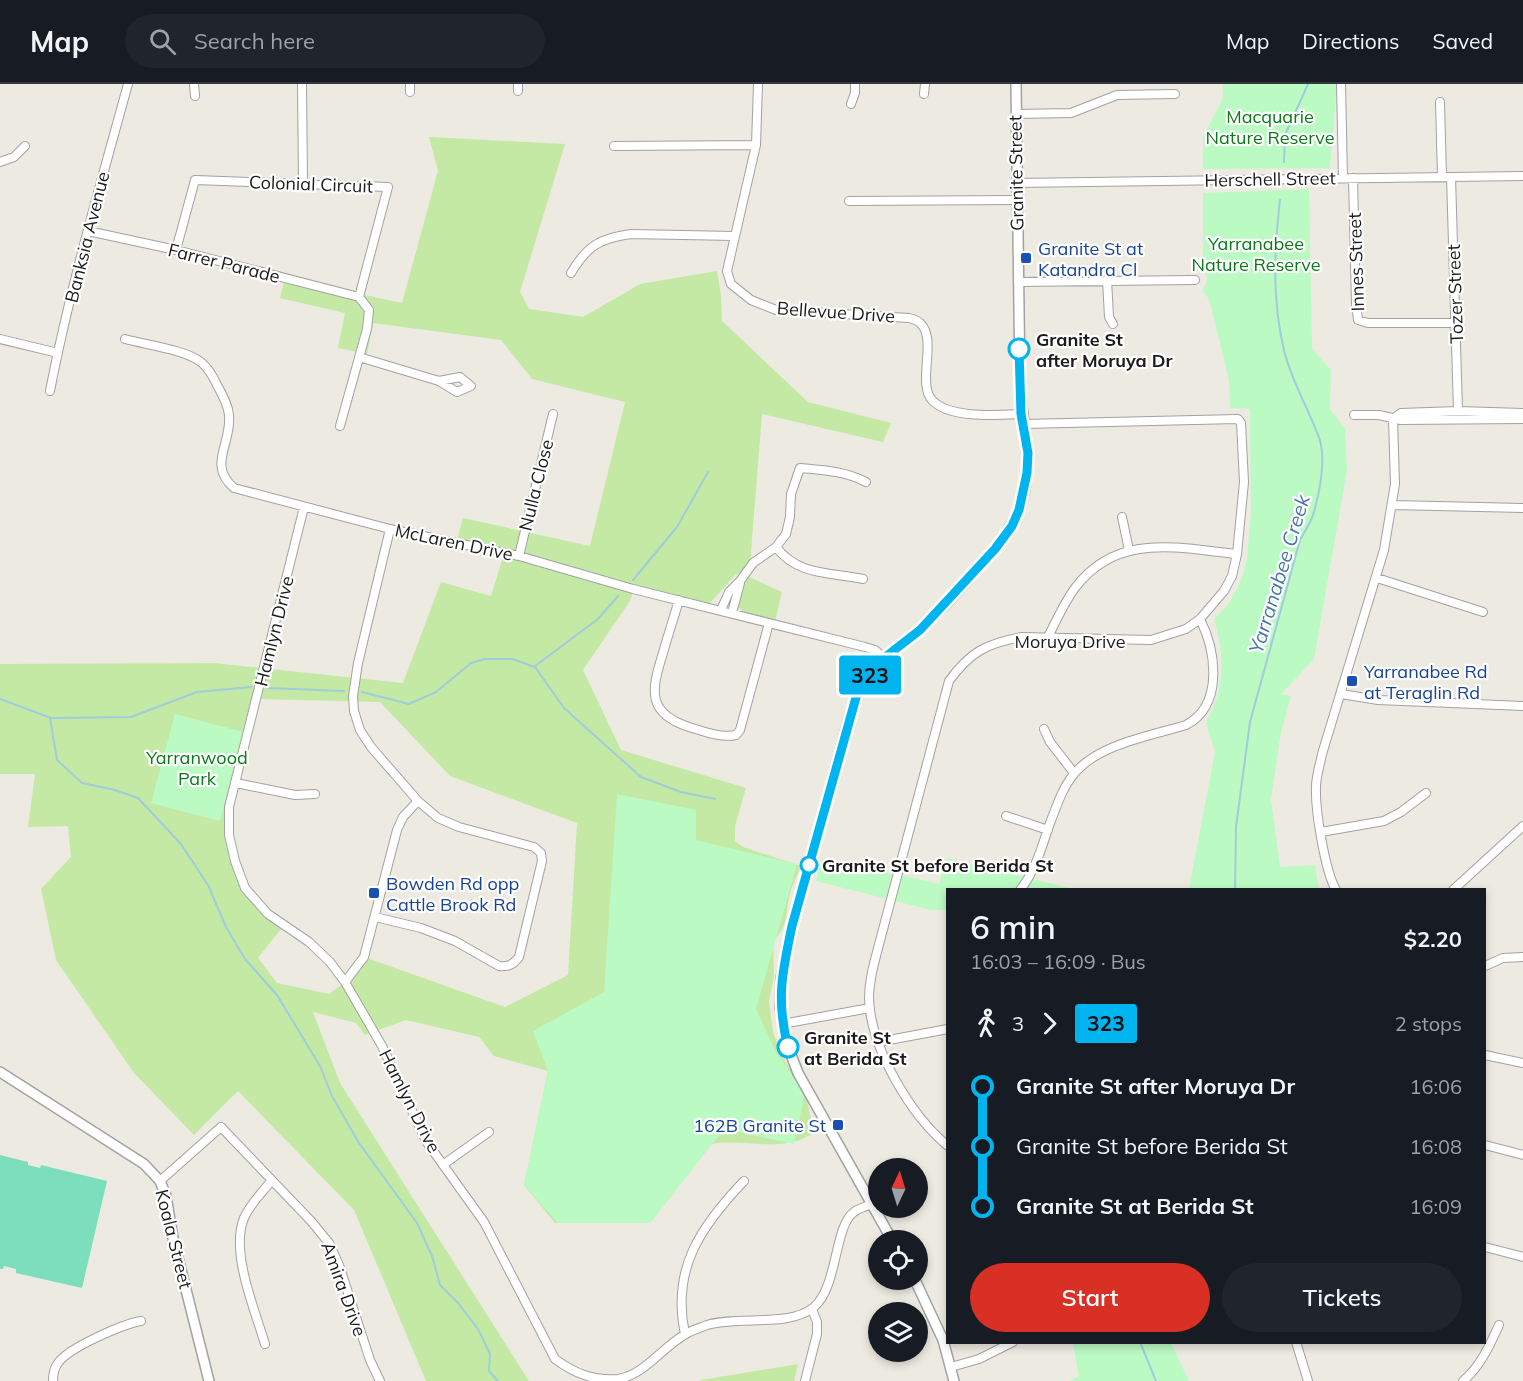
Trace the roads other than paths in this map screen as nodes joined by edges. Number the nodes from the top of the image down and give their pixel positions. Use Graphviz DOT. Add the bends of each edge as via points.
graph roads {
  1 [pos="128,84"];
  2 [pos="194,84"];
  3 [pos="302,84"];
  4 [pos="758,84"];
  5 [pos="855,84"];
  6 [pos="925,84"];
  7 [pos="1016,84"];
  8 [pos="1341,84"];
  9 [pos="924,94"];
  10 [pos="1175,94"];
  11 [pos="195,96"];
  12 [pos="1440,102"];
  13 [pos="850,104"];
  14 [pos="1016,114"];
  15 [pos="756,145"];
  16 [pos="25,146"];
  17 [pos="614,146"];
  18 [pos="0,162"];
  19 [pos="1523,176"];
  20 [pos="1442,177"];
  21 [pos="1451,177"];
  22 [pos="1343,178"];
  23 [pos="1353,178"];
  24 [pos="303,183"];
  25 [pos="1016,183"];
  26 [pos="1016,200"];
  27 [pos="849,201"];
  28 [pos="88,231"];
  29 [pos="734,236"];
  30 [pos="176,250"];
  31 [pos="571,273"];
  32 [pos="1107,280"];
  33 [pos="1195,280"];
  34 [pos="1018,282"];
  35 [pos="359,297"];
  36 [pos="1456,323"];
  37 [pos="1113,324"];
  38 [pos="0,339"];
  39 [pos="125,339"];
  40 [pos="58,353"];
  41 [pos="360,357"];
  42 [pos="439,381"];
  43 [pos="50,391"];
  44 [pos="1021,402"];
  45 [pos="1458,411"];
  46 [pos="1523,413"];
  47 [pos="553,414"];
  48 [pos="1007,414"];
  49 [pos="1021,414"];
  50 [pos="1354,415"];
  51 [pos="1393,419"];
  52 [pos="1523,419"];
  53 [pos="1023,424"];
  54 [pos="340,426"];
  55 [pos="866,482"];
  56 [pos="1393,505"];
  57 [pos="304,507"];
  58 [pos="1523,508"];
  59 [pos="1122,517"];
  60 [pos="390,529"];
  61 [pos="777,547"];
  62 [pos="1129,549"];
  63 [pos="1237,554"];
  64 [pos="519,556"];
  65 [pos="1377,578"];
  66 [pos="862,579"];
  67 [pos="740,581"];
  68 [pos="679,600"];
  69 [pos="721,610"];
  70 [pos="1483,612"];
  71 [pos="732,613"];
  72 [pos="1200,619"];
  73 [pos="769,623"];
  74 [pos="1048,637"];
  75 [pos="884,658"];
  76 [pos="1341,694"];
  77 [pos="1523,706"];
  78 [pos="1044,729"];
  79 [pos="1074,773"];
  80 [pos="236,783"];
  81 [pos="1426,793"];
  82 [pos="315,794"];
  83 [pos="418,801"];
  84 [pos="1006,816"];
  85 [pos="1523,826"];
  86 [pos="1048,830"];
  87 [pos="1321,832"];
  88 [pos="1022,888"];
  89 [pos="1335,888"];
  90 [pos="1455,888"];
  91 [pos="375,917"];
  92 [pos="1523,957"];
  93 [pos="1486,966"];
  94 [pos="345,982"];
  95 [pos="870,1008"];
  96 [pos="782,1024"];
  97 [pos="946,1029"];
  98 [pos="878,1042"];
  99 [pos="1486,1055"];
  100 [pos="1523,1063"];
  101 [pos="0,1072"];
  102 [pos="489,1132"];
  103 [pos="946,1144"];
  104 [pos="1486,1145"];
  105 [pos="1523,1155"];
  106 [pos="444,1164"];
  107 [pos="160,1181"];
  108 [pos="272,1181"];
  109 [pos="744,1181"];
  110 [pos="868,1199"];
  111 [pos="868,1206"];
  112 [pos="1486,1247"];
  113 [pos="1523,1257"];
  114 [pos="920,1290"];
  115 [pos="812,1309"];
  116 [pos="141,1320"];
  117 [pos="1499,1325"];
  118 [pos="685,1334"];
  119 [pos="265,1344"];
  120 [pos="1009,1344"];
  121 [pos="1297,1344"];
  122 [pos="951,1366"];
  123 [pos="53,1381"];
  124 [pos="209,1381"];
  125 [pos="380,1381"];
  126 [pos="806,1381"];
  127 [pos="954,1381"];
  128 [pos="1308,1381"];
  129 [pos="1463,1381"];
  1 -- 28 [label="street, Banksia Avenue"];
  2 -- 11 [label="street"];
  3 -- 24 [label="street"];
  4 -- 15 [label="street, Bellevue Drive"];
  5 -- 13 [label="street"];
  6 -- 9 [label="street"];
  7 -- 14 [label="street, Granite Street"];
  8 -- 22 [label="street"];
  10 -- 14 [label="street" via="1117,95 1071,113"];
  12 -- 20 [label="street"];
  14 -- 25 [label="street, Granite Street"];
  15 -- 17 [label="street"];
  15 -- 29 [label="street, Bellevue Drive"];
  16 -- 18 [label="street" via="14,157"];
  19 -- 21 [label="street, Herschell Street"];
  20 -- 21 [label="street, Herschell Street"];
  20 -- 23 [label="street, Herschell Street"];
  21 -- 36 [label="street, Tozer Street"];
  22 -- 23 [label="street, Herschell Street"];
  22 -- 25 [label="street, Herschell Street"];
  23 -- 36 [label="street, Innes Street" via="1358,320"];
  24 -- 30 [label="street, Colonial Circuit" via="195,180"];
  24 -- 35 [label="street, Colonial Circuit" via="387,187"];
  25 -- 26 [label="street, Granite Street"];
  26 -- 27 [label="street"];
  26 -- 34 [label="street, Granite Street"];
  28 -- 30 [label="street, Farrer Parade"];
  28 -- 40 [label="street, Banksia Avenue"];
  29 -- 31 [label="street" via="616,236 590,248"];
  29 -- 48 [label="street, Bellevue Drive" via="727,272 730,285 751,300 776,310 909,318 921,323 926,332 927,390 932,401 969,414"];
  30 -- 35 [label="street, Farrer Parade"];
  32 -- 33 [label="street"];
  32 -- 34 [label="street"];
  32 -- 37 [label="street" via="1109,317"];
  34 -- 44 [label="street, Granite Street"];
  35 -- 41 [label="street" via="369,310"];
  36 -- 45 [label="street, Tozer Street"];
  38 -- 40 [label="street"];
  39 -- 57 [label="street, McLaren Drive" via="188,356 211,373 229,415 221,470 224,480 234,488"];
  40 -- 43 [label="street, Banksia Avenue"];
  41 -- 42 [label="street"];
  41 -- 54 [label="street"];
  44 -- 48 [label="street"];
  44 -- 49 [label="street, Granite Street"];
  45 -- 46 [label="street"];
  45 -- 51 [label="street" via="1401,413"];
  47 -- 64 [label="street, Nulla Close"];
  48 -- 49 [label="street, Bellevue Drive"];
  49 -- 53 [label="street, Granite Street"];
  50 -- 51 [label="street"];
  51 -- 52 [label="street"];
  51 -- 56 [label="street"];
  53 -- 63 [label="street, Moruya Drive" via="1238,420 1244,482"];
  53 -- 75 [label="street, Granite Street" via="1027,473 1012,526 947,603"];
  55 -- 61 [label="street" via="839,472 800,468 791,494 789,525"];
  56 -- 58 [label="street"];
  56 -- 65 [label="street"];
  57 -- 60 [label="street, McLaren Drive"];
  57 -- 80 [label="street, Hamlyn Drive"];
  59 -- 62 [label="street"];
  60 -- 64 [label="street, McLaren Drive"];
  60 -- 83 [label="street" via="358,663 354,711 371,747"];
  61 -- 66 [label="street" via="799,567"];
  61 -- 67 [label="street" via="753,563"];
  62 -- 63 [label="street" via="1148,546"];
  62 -- 74 [label="street" via="1098,565 1083,579"];
  63 -- 72 [label="street, Moruya Drive" via="1224,591"];
  64 -- 68 [label="street, McLaren Drive"];
  65 -- 70 [label="street"];
  65 -- 76 [label="street"];
  67 -- 69 [label="street" via="729,592"];
  67 -- 71 [label="street"];
  68 -- 69 [label="street, McLaren Drive"];
  68 -- 73 [label="street" via="655,679 655,698 658,707 674,722 721,736 736,735 740,730"];
  69 -- 71 [label="street, McLaren Drive"];
  71 -- 73 [label="street, McLaren Drive"];
  72 -- 74 [label="street, Moruya Drive" via="1186,629 1151,640"];
  72 -- 79 [label="street" via="1212,646 1214,670 1210,695 1199,715 1186,725 1110,748"];
  73 -- 75 [label="street, McLaren Drive" via="865,647"];
  74 -- 95 [label="street, Moruya Drive" via="1003,640 985,647 961,665 949,681 875,960"];
  75 -- 96 [label="street, Granite Street" via="857,694 848,722 792,926 780,993"];
  76 -- 77 [label="street" via="1378,700"];
  76 -- 87 [label="street" via="1317,780"];
  78 -- 79 [label="street"];
  79 -- 86 [label="street" via="1062,791"];
  80 -- 82 [label="street" via="295,795"];
  80 -- 94 [label="street, Hamlyn Drive" via="229,807 229,835 245,888 268,914 309,942"];
  81 -- 87 [label="street" via="1384,821"];
  83 -- 91 [label="street" via="397,830"];
  83 -- 91 [label="street" via="438,818 459,827 534,847 541,853 519,957 507,967 499,966 455,940"];
  84 -- 86 [label="street"];
  85 -- 90 [label="street"];
  86 -- 88 [label="street" via="1030,878"];
  87 -- 89 [label="street" via="1328,873"];
  91 -- 94 [label="street" via="364,957"];
  92 -- 93 [label="street" via="1503,958"];
  94 -- 106 [label="street, Hamlyn Drive" via="382,1046 426,1141"];
  95 -- 96 [label="street"];
  95 -- 98 [label="street, Moruya Drive"];
  96 -- 110 [label="street, Granite Street" via="798,1073"];
  97 -- 98 [label="street"];
  98 -- 103 [label="street, Moruya Drive" via="920,1117"];
  99 -- 100 [label="street"];
  101 -- 107 [label="street, Koala Street" via="144,1164"];
  102 -- 106 [label="street"];
  104 -- 105 [label="street"];
  106 -- 118 [label="street, Hamlyn Drive" via="484,1222 555,1359 572,1372 593,1379 619,1379 637,1371"];
  107 -- 108 [label="street, Amira Drive" via="221,1127"];
  107 -- 124 [label="street, Koala Street"];
  108 -- 119 [label="street" via="248,1211 239,1238 240,1258"];
  108 -- 125 [label="street, Amira Drive" via="329,1243"];
  109 -- 118 [label="street" via="705,1227 689,1258 681,1290"];
  111 -- 115 [label="street" via="846,1222 827,1286"];
  112 -- 113 [label="street"];
  114 -- 122 [label="street"];
  115 -- 118 [label="street, Hamlyn Drive" via="786,1318 732,1320"];
  115 -- 126 [label="street" via="818,1322"];
  116 -- 123 [label="street" via="70,1352 56,1365"];
  117 -- 129 [label="street" via="1489,1347"];
  120 -- 122 [label="street" via="979,1359"];
  121 -- 128 [label="street"];
  122 -- 127 [label="street"];
}
